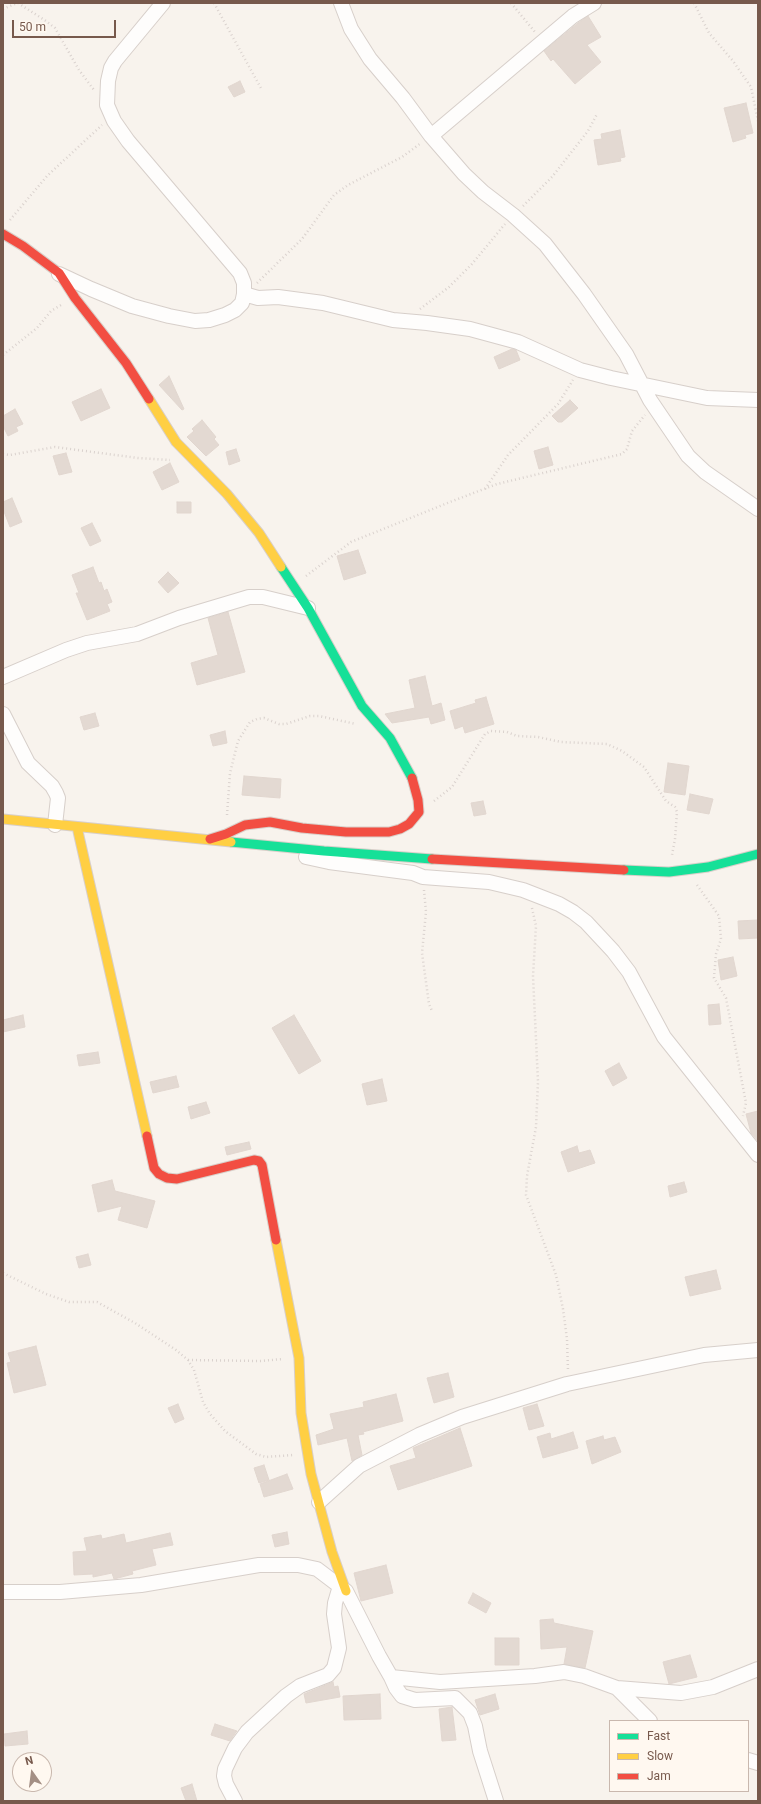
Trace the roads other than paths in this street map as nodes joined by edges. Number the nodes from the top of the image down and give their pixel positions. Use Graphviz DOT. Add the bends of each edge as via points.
graph roads {
  1 [pos="163,3"];
  2 [pos="341,3"];
  3 [pos="594,3"];
  4 [pos="431,136"];
  5 [pos="3,234"];
  6 [pos="59,273"];
  7 [pos="248,295"];
  8 [pos="641,384"];
  9 [pos="758,400"];
  10 [pos="758,508"];
  11 [pos="308,608"];
  12 [pos="3,677"];
  13 [pos="3,714"];
  14 [pos="3,818"];
  15 [pos="55,825"];
  16 [pos="77,827"];
  17 [pos="210,839"];
  18 [pos="272,846"];
  19 [pos="758,854"];
  20 [pos="758,1155"];
  21 [pos="758,1350"];
  22 [pos="319,1502"];
  23 [pos="343,1588"];
  24 [pos="3,1592"];
  25 [pos="758,1669"];
  26 [pos="392,1677"];
  27 [pos="617,1688"];
  28 [pos="649,1720"];
  29 [pos="235,1801"];
  30 [pos="496,1801"];
  1 -- 7 [label="street" via="111,68 108,81 110,111 128,141 147,165 240,273"];
  2 -- 4 [label="street" via="351,29 370,59"];
  3 -- 4 [label="street" via="573,16"];
  4 -- 8 [label="street" via="464,174 544,244 584,294 626,354"];
  5 -- 6 [label="street" via="24,246"];
  6 -- 7 [label="street" via="132,306 195,321 225,315 235,310"];
  6 -- 11 [label="street" via="151,399 176,442 227,494 259,532"];
  7 -- 8 [label="street" via="323,303 392,320 448,326 498,336 518,342 580,370"];
  8 -- 9 [label="street" via="707,398"];
  8 -- 10 [label="street" via="675,438 699,467"];
  11 -- 12 [label="street" via="263,597 249,597 179,618 137,634 87,643"];
  11 -- 17 [label="street" via="362,706 394,744 411,775 419,812 409,824 389,832 346,832 270,822 245,825"];
  13 -- 15 [label="street" via="28,763 56,793 58,798"];
  14 -- 15 [label="street"];
  15 -- 16 [label="street"];
  16 -- 17 [label="street"];
  16 -- 22 [label="street" via="154,1168 167,1178 177,1179 254,1160 260,1162 299,1358 301,1413 311,1474"];
  17 -- 18 [label="street"];
  18 -- 19 [label="street" via="507,864 669,872 689,871"];
  18 -- 20 [label="street" via="302,856 413,873 423,878 489,882 523,890 572,912 599,935 629,972 664,1037"];
  21 -- 22 [label="street" via="704,1355 567,1384 462,1417 419,1435 359,1466"];
  22 -- 23 [label="street"];
  23 -- 24 [label="street" via="317,1568 298,1564 278,1564 141,1585 60,1592"];
  23 -- 26 [label="street"];
  23 -- 29 [label="street" via="335,1602 334,1614 339,1648 334,1668 328,1675 300,1686 286,1696 247,1732 235,1748 224,1776"];
  25 -- 27 [label="street" via="713,1688 662,1692"];
  26 -- 27 [label="street" via="440,1682 564,1672"];
  26 -- 30 [label="street" via="402,1696 415,1700 455,1698 470,1713"];
  27 -- 28 [label="street"];
}
